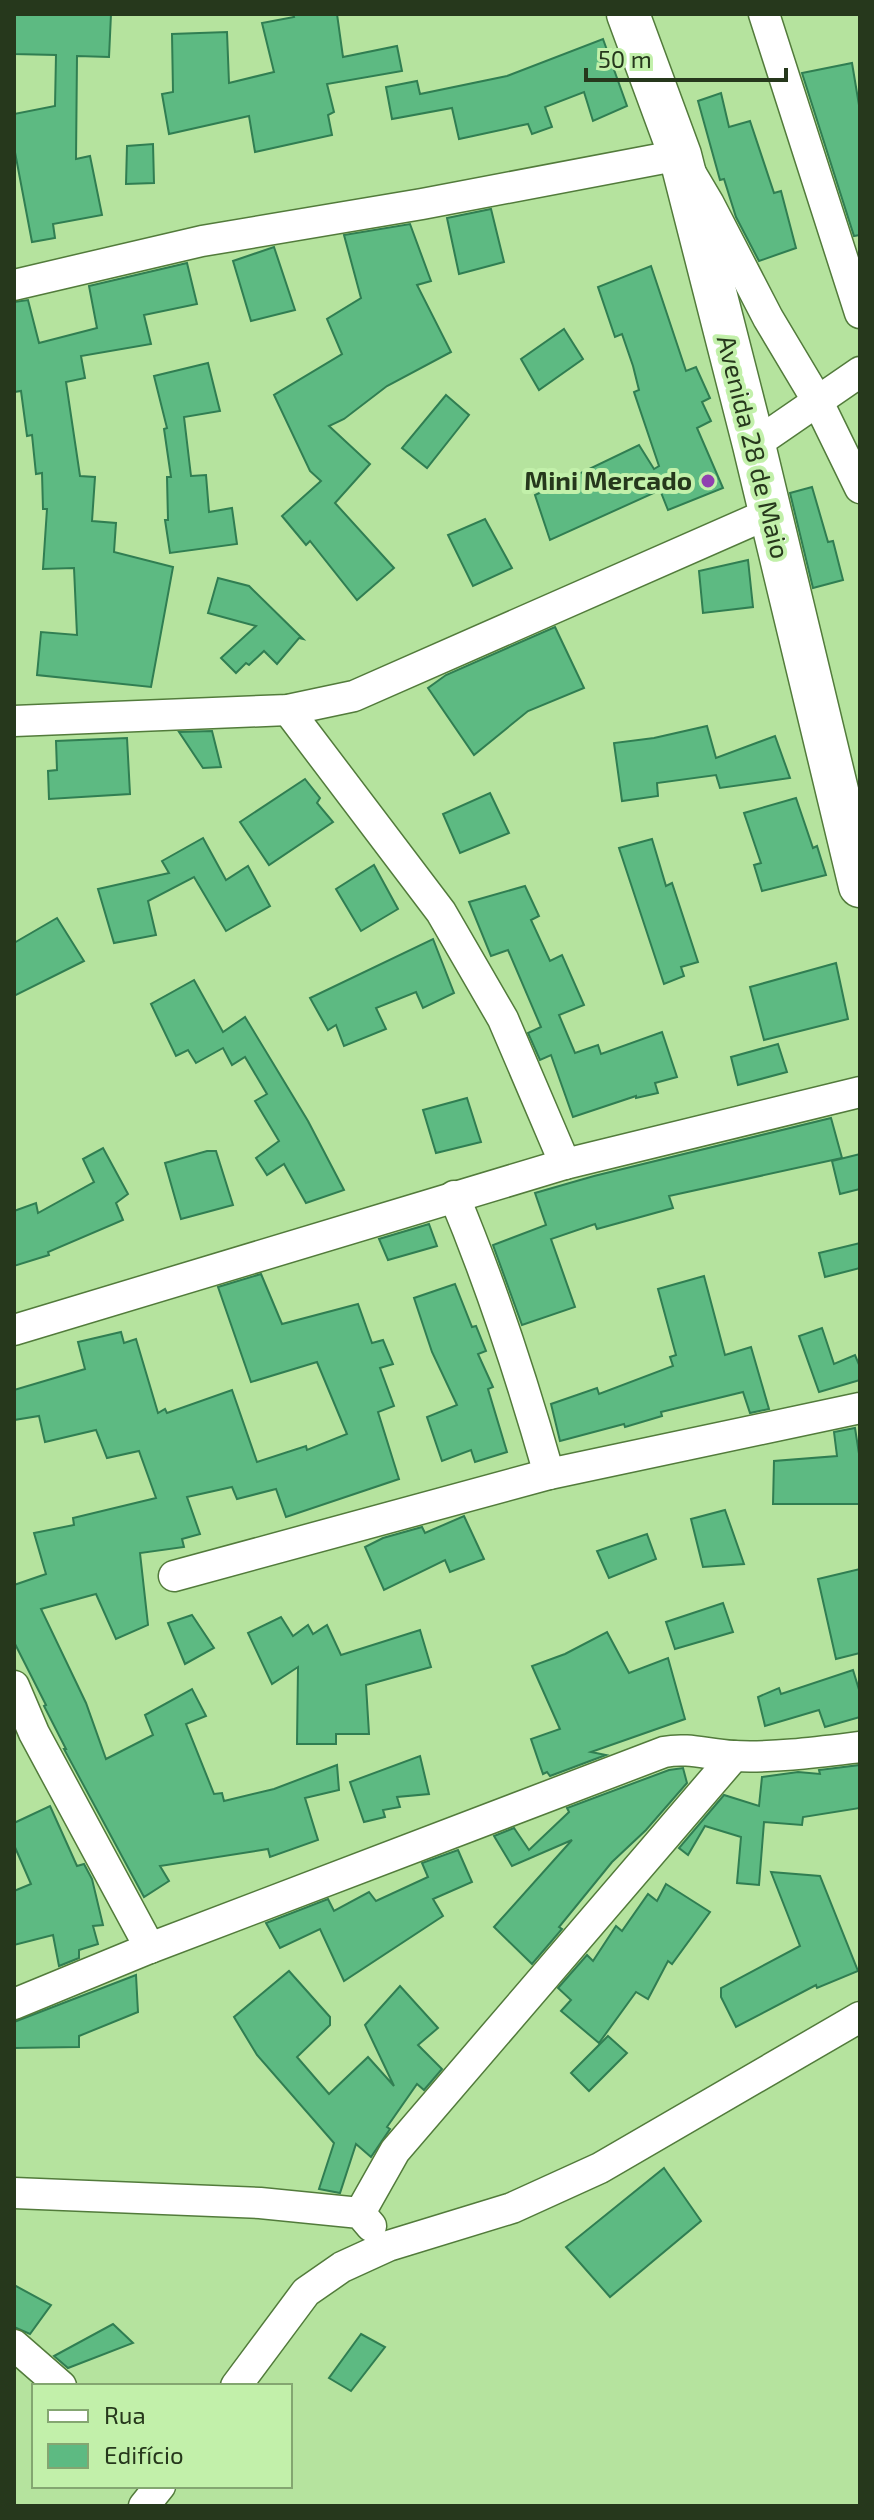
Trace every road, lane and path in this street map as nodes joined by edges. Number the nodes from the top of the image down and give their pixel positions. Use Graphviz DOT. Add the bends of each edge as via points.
graph roads {
  1 [pos="628,14"];
  2 [pos="764,14"];
  3 [pos="680,155"];
  4 [pos="14,285"];
  5 [pos="860,313"];
  6 [pos="860,372"];
  7 [pos="817,400"];
  8 [pos="754,445"];
  9 [pos="860,488"];
  10 [pos="770,513"];
  11 [pos="288,710"];
  12 [pos="14,721"];
  13 [pos="860,886"];
  14 [pos="860,1092"];
  15 [pos="565,1164"];
  16 [pos="454,1196"];
  17 [pos="14,1330"];
  18 [pos="860,1408"];
  19 [pos="549,1474"];
  20 [pos="174,1576"];
  21 [pos="14,1686"];
  22 [pos="860,1747"];
  23 [pos="734,1756"];
  24 [pos="150,1948"];
  25 [pos="14,2004"];
  26 [pos="860,2017"];
  27 [pos="14,2193"];
  28 [pos="360,2213"];
  29 [pos="388,2246"];
  30 [pos="14,2345"];
  31 [pos="59,2384"];
  32 [pos="237,2384"];
  33 [pos="158,2488"];
  34 [pos="144,2506"];
  1 -- 3 [label="street, Avenida 28 de Maio"];
  2 -- 5 [label="street"];
  3 -- 4 [label="street" via="202,241"];
  3 -- 7 [label="street"];
  3 -- 8 [label="street, Avenida 28 de Maio"];
  6 -- 7 [label="street"];
  7 -- 8 [label="street"];
  7 -- 9 [label="street"];
  8 -- 10 [label="street, Avenida 28 de Maio"];
  10 -- 11 [label="street" via="354,696"];
  10 -- 13 [label="street, Avenida 28 de Maio"];
  11 -- 12 [label="street"];
  11 -- 15 [label="street" via="441,912 503,1019"];
  14 -- 15 [label="street"];
  15 -- 16 [label="street"];
  16 -- 17 [label="street"];
  16 -- 19 [label="street" via="516,1361"];
  18 -- 19 [label="street"];
  19 -- 20 [label="street"];
  21 -- 24 [label="street"];
  22 -- 23 [label="street"];
  23 -- 24 [label="street" via="682,1749 664,1752"];
  23 -- 28 [label="street" via="395,2151"];
  24 -- 25 [label="street"];
  26 -- 29 [label="street" via="600,2168 512,2208"];
  27 -- 28 [label="street" via="260,2203"];
  28 -- 29 [label="street"];
  29 -- 32 [label="street" via="342,2267 306,2292"];
  30 -- 31 [label="street"];
  33 -- 34 [label="street"];
}
